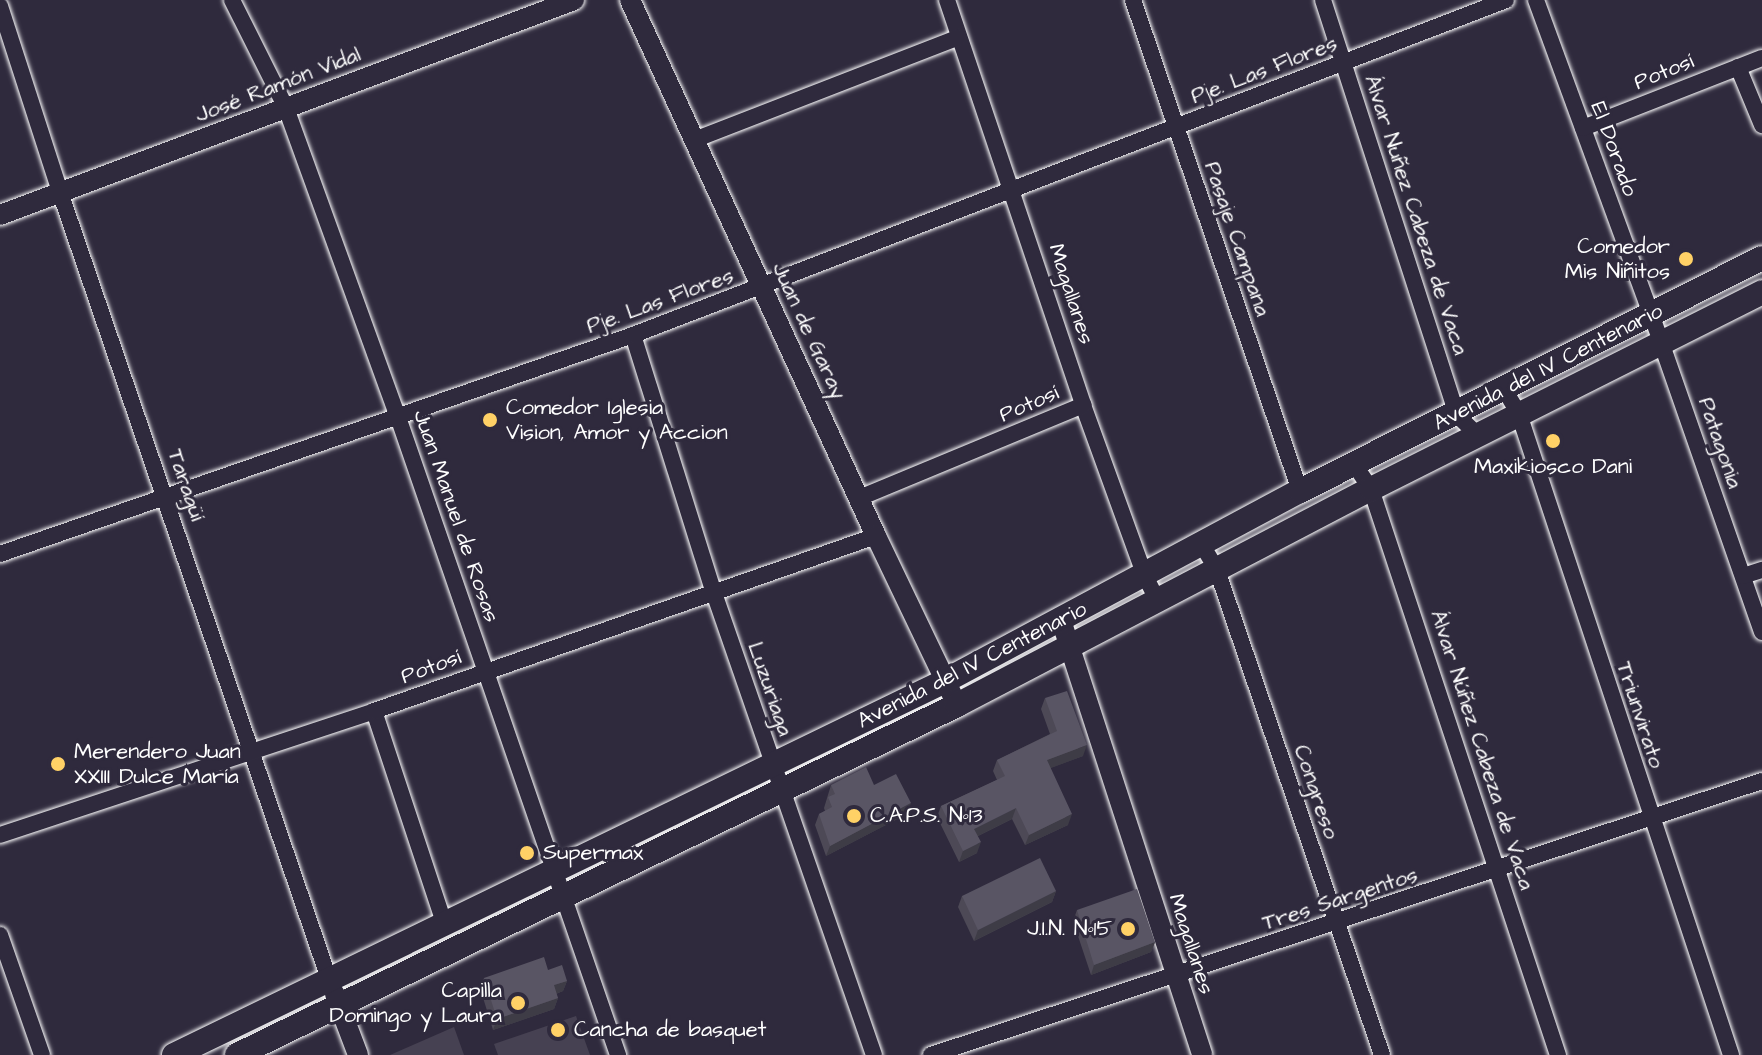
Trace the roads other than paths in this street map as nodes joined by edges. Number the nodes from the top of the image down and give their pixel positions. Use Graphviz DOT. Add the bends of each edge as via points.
graph roads {
  1 [pos="232,0"];
  2 [pos="574,0"];
  3 [pos="630,0"];
  4 [pos="947,0"];
  5 [pos="1133,0"];
  6 [pos="1323,0"];
  7 [pos="1506,0"];
  8 [pos="1536,0"];
  9 [pos="547,4"];
  10 [pos="0,6"];
  11 [pos="959,37"];
  12 [pos="1762,58"];
  13 [pos="1344,62"];
  14 [pos="1738,67"];
  15 [pos="286,108"];
  16 [pos="1762,125"];
  17 [pos="1176,128"];
  18 [pos="1583,128"];
  19 [pos="694,140"];
  20 [pos="60,192"];
  21 [pos="1012,192"];
  22 [pos="0,215"];
  23 [pos="1762,258"];
  24 [pos="763,287"];
  25 [pos="1762,292"];
  26 [pos="1651,314"];
  27 [pos="633,335"];
  28 [pos="1661,342"];
  29 [pos="1504,389"];
  30 [pos="1083,405"];
  31 [pos="1519,414"];
  32 [pos="1457,415"];
  33 [pos="398,417"];
  34 [pos="1478,435"];
  35 [pos="1354,464"];
  36 [pos="1371,489"];
  37 [pos="1300,491"];
  38 [pos="165,498"];
  39 [pos="859,498"];
  40 [pos="876,536"];
  41 [pos="1202,545"];
  42 [pos="0,554"];
  43 [pos="1217,570"];
  44 [pos="1762,570"];
  45 [pos="1145,576"];
  46 [pos="1743,576"];
  47 [pos="714,593"];
  48 [pos="1158,601"];
  49 [pos="1061,620"];
  50 [pos="1762,632"];
  51 [pos="1069,648"];
  52 [pos="487,671"];
  53 [pos="945,681"];
  54 [pos="957,705"];
  55 [pos="374,711"];
  56 [pos="250,751"];
  57 [pos="773,765"];
  58 [pos="1762,781"];
  59 [pos="784,788"];
  60 [pos="1651,819"];
  61 [pos="0,835"];
  62 [pos="556,867"];
  63 [pos="1498,869"];
  64 [pos="564,896"];
  65 [pos="444,923"];
  66 [pos="1338,923"];
  67 [pos="0,935"];
  68 [pos="1176,976"];
  69 [pos="329,979"];
  70 [pos="339,1003"];
  71 [pos="204,1048"];
  72 [pos="42,1055"];
  73 [pos="174,1055"];
  74 [pos="237,1055"];
  75 [pos="358,1055"];
  76 [pos="618,1055"];
  77 [pos="874,1055"];
  78 [pos="931,1055"];
  79 [pos="1202,1055"];
  80 [pos="1382,1055"];
  81 [pos="1558,1055"];
  82 [pos="1731,1055"];
  1 -- 15 [label="street, Juan Manuel de Rosas"];
  2 -- 9 [label="street, José Ramón Vidal"];
  3 -- 19 [label="street, Juan de Garay"];
  4 -- 11 [label="street, Magallanes"];
  5 -- 17 [label="street, Pasaje Campana"];
  6 -- 13 [label="street, Álvar Nuñez Cabeza de Vaca"];
  7 -- 13 [label="street, Pje. Las Flores"];
  8 -- 18 [label="street, El Dorado"];
  9 -- 15 [label="street, José Ramón Vidal"];
  10 -- 20 [label="street, Taragüí"];
  11 -- 19 [label="street"];
  11 -- 21 [label="street, Magallanes"];
  12 -- 14 [label="street, Potosí"];
  13 -- 17 [label="street, Pje. Las Flores"];
  13 -- 32 [label="street, Álvar Nuñez Cabeza de Vaca"];
  14 -- 16 [label="street"];
  14 -- 18 [label="street, Potosí"];
  15 -- 20 [label="street, José Ramón Vidal"];
  15 -- 33 [label="street, Juan Manuel de Rosas"];
  17 -- 21 [label="street, Pje. Las Flores"];
  17 -- 37 [label="street, Pasaje Campana"];
  18 -- 26 [label="street, El Dorado"];
  19 -- 24 [label="street, Juan de Garay"];
  20 -- 22 [label="street, José Ramón Vidal"];
  20 -- 38 [label="street, Taragüí"];
  21 -- 24 [label="street, Pje. Las Flores"];
  21 -- 30 [label="street, Magallanes"];
  23 -- 26 [label="main road, Avenida del IV Centenario"];
  24 -- 27 [label="street, Pje. Las Flores"];
  24 -- 39 [label="street, Juan de Garay"];
  25 -- 28 [label="main road, Avenida del IV Centenario"];
  26 -- 28 [label="street, Patagonia"];
  26 -- 29 [label="main road, Avenida del IV Centenario"];
  27 -- 33 [label="street, Pje. Las Flores"];
  27 -- 47 [label="street, Luzuriaga"];
  28 -- 31 [label="main road, Avenida del IV Centenario"];
  28 -- 46 [label="street, Patagonia"];
  29 -- 31 [label="street, Triunvirato"];
  29 -- 32 [label="main road, Avenida del IV Centenario"];
  30 -- 39 [label="street, Potosí"];
  30 -- 45 [label="street, Magallanes"];
  31 -- 34 [label="main road, Avenida del IV Centenario"];
  31 -- 60 [label="street, Triunvirato"];
  32 -- 34 [label="street, Álvar Nuñez Cabeza de Vaca"];
  32 -- 35 [label="main road, Avenida del IV Centenario"];
  33 -- 38 [label="street, Pje. Las Flores"];
  33 -- 52 [label="street, Juan Manuel de Rosas"];
  34 -- 36 [label="main road, Avenida del IV Centenario"];
  35 -- 36 [label="street, Álvar Núñez Cabeza de Vaca"];
  35 -- 37 [label="main road, Avenida del IV Centenario"];
  36 -- 43 [label="main road, Avenida del IV Centenario"];
  36 -- 63 [label="street, Álvar Núñez Cabeza de Vaca"];
  37 -- 41 [label="main road, Avenida del IV Centenario"];
  38 -- 42 [label="street, Pje. Las Flores"];
  38 -- 56 [label="street, Taragüí"];
  39 -- 40 [label="street, Juan de Garay"];
  40 -- 47 [label="street, Potosí"];
  40 -- 53 [label="street, Juan de Garay"];
  41 -- 43 [label="street, Congreso"];
  41 -- 45 [label="main road, Avenida del IV Centenario"];
  43 -- 48 [label="main road, Avenida del IV Centenario"];
  43 -- 66 [label="street, Congreso"];
  44 -- 46 [label="street"];
  45 -- 48 [label="street, Magallanes"];
  45 -- 49 [label="main road, Avenida del IV Centenario"];
  46 -- 50 [label="street, Patagonia"];
  47 -- 52 [label="street, Potosí"];
  47 -- 57 [label="street, Luzuriaga"];
  48 -- 51 [label="main road, Avenida del IV Centenario"];
  49 -- 51 [label="street, Magallanes"];
  49 -- 53 [label="main road, Avenida del IV Centenario"];
  51 -- 54 [label="main road, Avenida del IV Centenario"];
  51 -- 68 [label="street, Magallanes"];
  52 -- 55 [label="street, Potosí"];
  52 -- 62 [label="street, Juan Manuel de Rosas"];
  53 -- 54 [label="street, Juan de Garay"];
  53 -- 57 [label="main road, Avenida del IV Centenario"];
  54 -- 59 [label="main road, Avenida del IV Centenario"];
  55 -- 56 [label="street, Potosí"];
  55 -- 65 [label="street"];
  56 -- 61 [label="street, Potosí"];
  56 -- 69 [label="street, Taragüí"];
  57 -- 59 [label="street, Luzuriaga"];
  57 -- 62 [label="main road, Avenida del IV Centenario"];
  58 -- 60 [label="street, Tres Sargentos"];
  59 -- 64 [label="main road, Avenida del IV Centenario"];
  59 -- 77 [label="street, Luzuriaga"];
  60 -- 63 [label="street, Tres Sargentos"];
  60 -- 82 [label="street, Triunvirato"];
  62 -- 64 [label="street, Juan Manuel de Rosas"];
  62 -- 65 [label="main road, Avenida del IV Centenario"];
  63 -- 66 [label="street, Tres Sargentos"];
  63 -- 81 [label="street, Álvar Núñez Cabeza de Vaca"];
  64 -- 70 [label="main road, Avenida del IV Centenario"];
  64 -- 76 [label="street, Juan Manuel de Rosas"];
  65 -- 69 [label="main road, Avenida del IV Centenario"];
  66 -- 68 [label="street, Tres Sargentos"];
  66 -- 80 [label="street, Congreso"];
  67 -- 72 [label="street"];
  68 -- 78 [label="street, Tres Sargentos"];
  68 -- 79 [label="street, Magallanes"];
  69 -- 70 [label="street"];
  69 -- 71 [label="main road, Avenida del IV Centenario"];
  70 -- 74 [label="main road, Avenida del IV Centenario"];
  70 -- 75 [label="street"];
  71 -- 73 [label="main road, Avenida del IV Centenario"];
}
